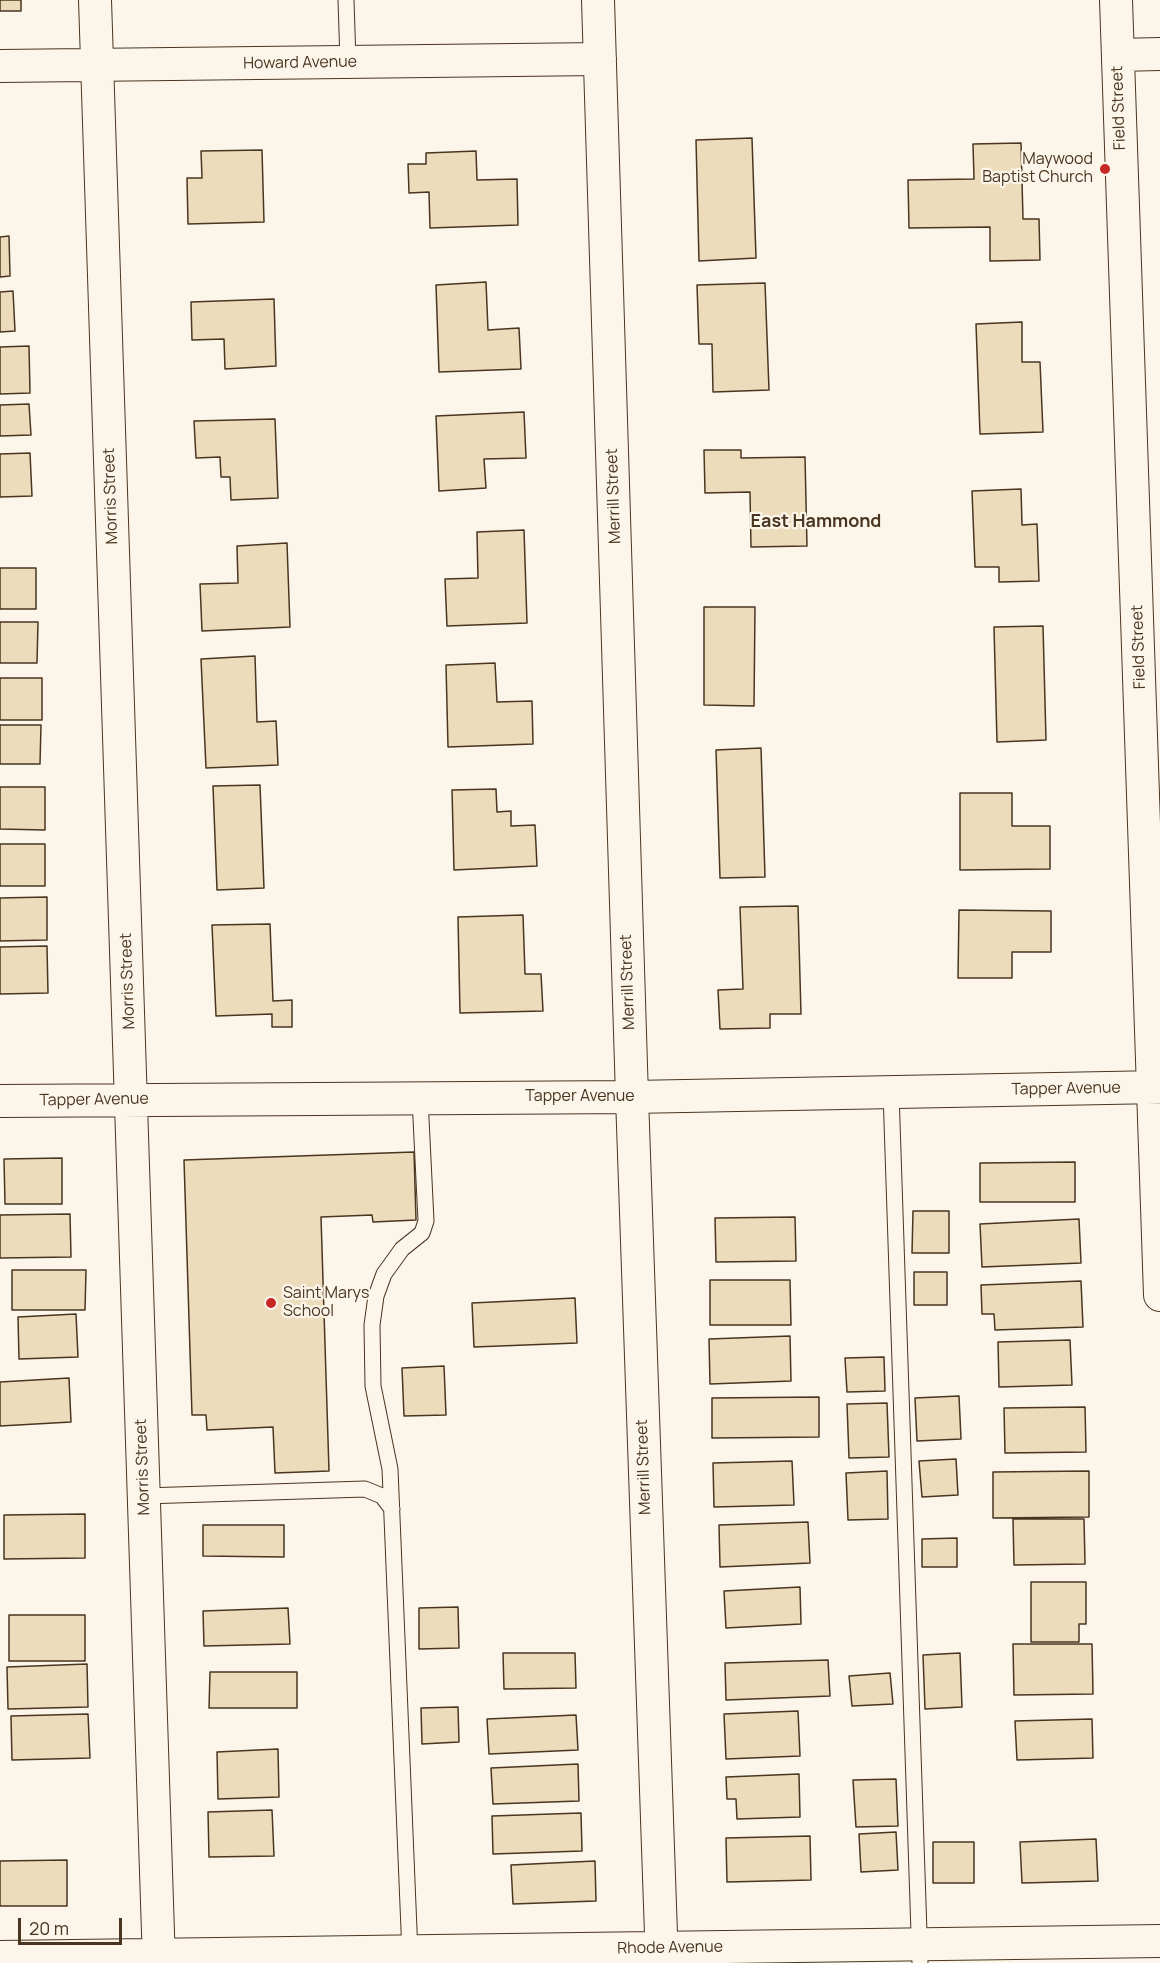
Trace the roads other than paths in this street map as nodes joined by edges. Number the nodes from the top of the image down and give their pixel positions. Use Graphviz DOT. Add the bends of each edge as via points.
graph roads {
  1 [pos="95,0"];
  2 [pos="346,0"];
  3 [pos="598,0"];
  4 [pos="1116,0"];
  5 [pos="1160,54"];
  6 [pos="1118,55"];
  7 [pos="600,59"];
  8 [pos="348,62"];
  9 [pos="97,65"];
  10 [pos="0,66"];
  11 [pos="1157,1087"];
  12 [pos="891,1092"];
  13 [pos="632,1097"];
  14 [pos="420,1098"];
  15 [pos="132,1099"];
  16 [pos="0,1101"];
  17 [pos="1160,1295"];
  18 [pos="144,1496"];
  19 [pos="392,1509"];
  20 [pos="1160,1941"];
  21 [pos="919,1953"];
  22 [pos="662,1955"];
  23 [pos="0,1957"];
  24 [pos="411,1957"];
  25 [pos="158,1959"];
  1 -- 9 [label="street, Morris Street"];
  2 -- 8 [label="lane"];
  3 -- 7 [label="street, Merrill Street"];
  4 -- 6 [label="street, Field Street"];
  5 -- 6 [label="street"];
  6 -- 11 [label="street, Field Street"];
  7 -- 8 [label="street, Howard Avenue"];
  7 -- 13 [label="street, Merrill Street"];
  8 -- 9 [label="street, Howard Avenue"];
  9 -- 10 [label="street, Howard Avenue"];
  9 -- 15 [label="street, Morris Street"];
  11 -- 12 [label="street, Tapper Avenue"];
  11 -- 17 [label="street, Field Street"];
  12 -- 13 [label="street, Tapper Avenue"];
  12 -- 21 [label="lane"];
  13 -- 14 [label="street, Tapper Avenue"];
  13 -- 22 [label="street, Merrill Street"];
  14 -- 15 [label="street, Tapper Avenue"];
  14 -- 19 [label="lane" via="426,1221 422,1233 402,1250 384,1274 372,1325 372,1386 390,1469"];
  15 -- 16 [label="street, Tapper Avenue"];
  15 -- 18 [label="street, Morris Street"];
  18 -- 19 [label="lane" via="365,1489 382,1496"];
  18 -- 25 [label="street, Morris Street"];
  19 -- 24 [label="lane"];
  20 -- 21 [label="street, Rhode Avenue"];
  21 -- 22 [label="street, Rhode Avenue"];
  22 -- 24 [label="street, Rhode Avenue"];
  23 -- 25 [label="street, Rhode Avenue"];
  24 -- 25 [label="street, Rhode Avenue"];
}
